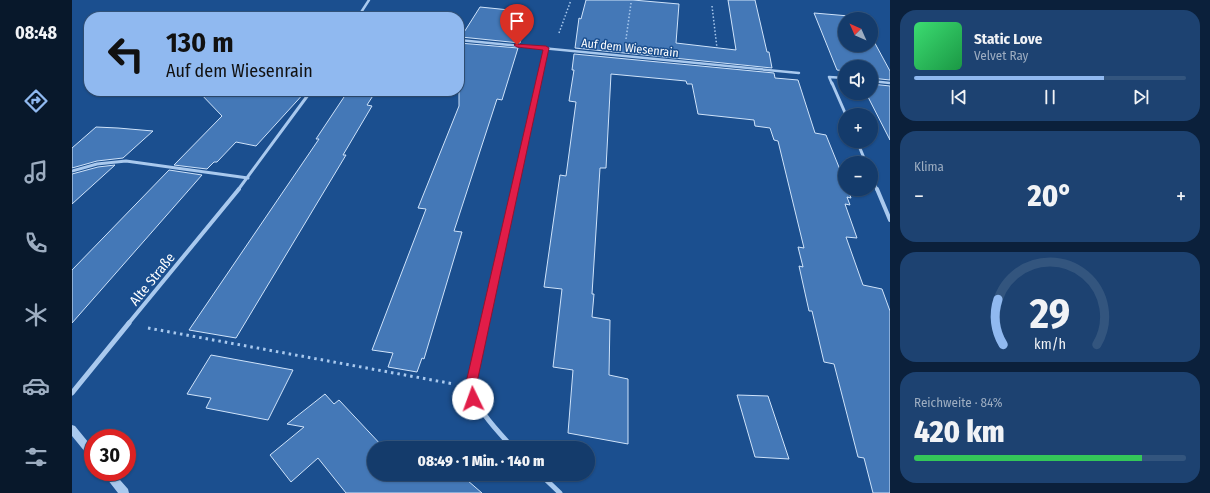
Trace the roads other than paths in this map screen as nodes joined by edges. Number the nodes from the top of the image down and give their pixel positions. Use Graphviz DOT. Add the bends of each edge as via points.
graph roads {
  1 [pos="369,0"];
  2 [pos="361,12"];
  3 [pos="464,40"];
  4 [pos="546,48"];
  5 [pos="799,73"];
  6 [pos="838,78"];
  7 [pos="878,82"];
  8 [pos="890,83"];
  9 [pos="307,96"];
  10 [pos="838,97"];
  11 [pos="72,171"];
  12 [pos="248,178"];
  13 [pos="878,192"];
  14 [pos="890,220"];
  15 [pos="72,393"];
  16 [pos="72,429"];
  17 [pos="507,441"];
  18 [pos="84,444"];
  19 [pos="114,481"];
  20 [pos="547,481"];
  21 [pos="124,493"];
  22 [pos="560,493"];
  1 -- 2 [label="street"];
  3 -- 4 [label="street, Auf dem Wiesenrain"];
  4 -- 5 [label="street, Auf dem Wiesenrain"];
  4 -- 17 [label="street" via="471,387 473,399 482,414"];
  6 -- 10 [label="street" via="829,77"];
  7 -- 8 [label="street"];
  9 -- 12 [label="street, Alte Straße"];
  11 -- 12 [label="street" via="97,164 126,161"];
  12 -- 15 [label="street, Alte Straße"];
  13 -- 14 [label="street"];
  16 -- 18 [label="street"];
  19 -- 21 [label="street"];
  20 -- 22 [label="street"];
}
